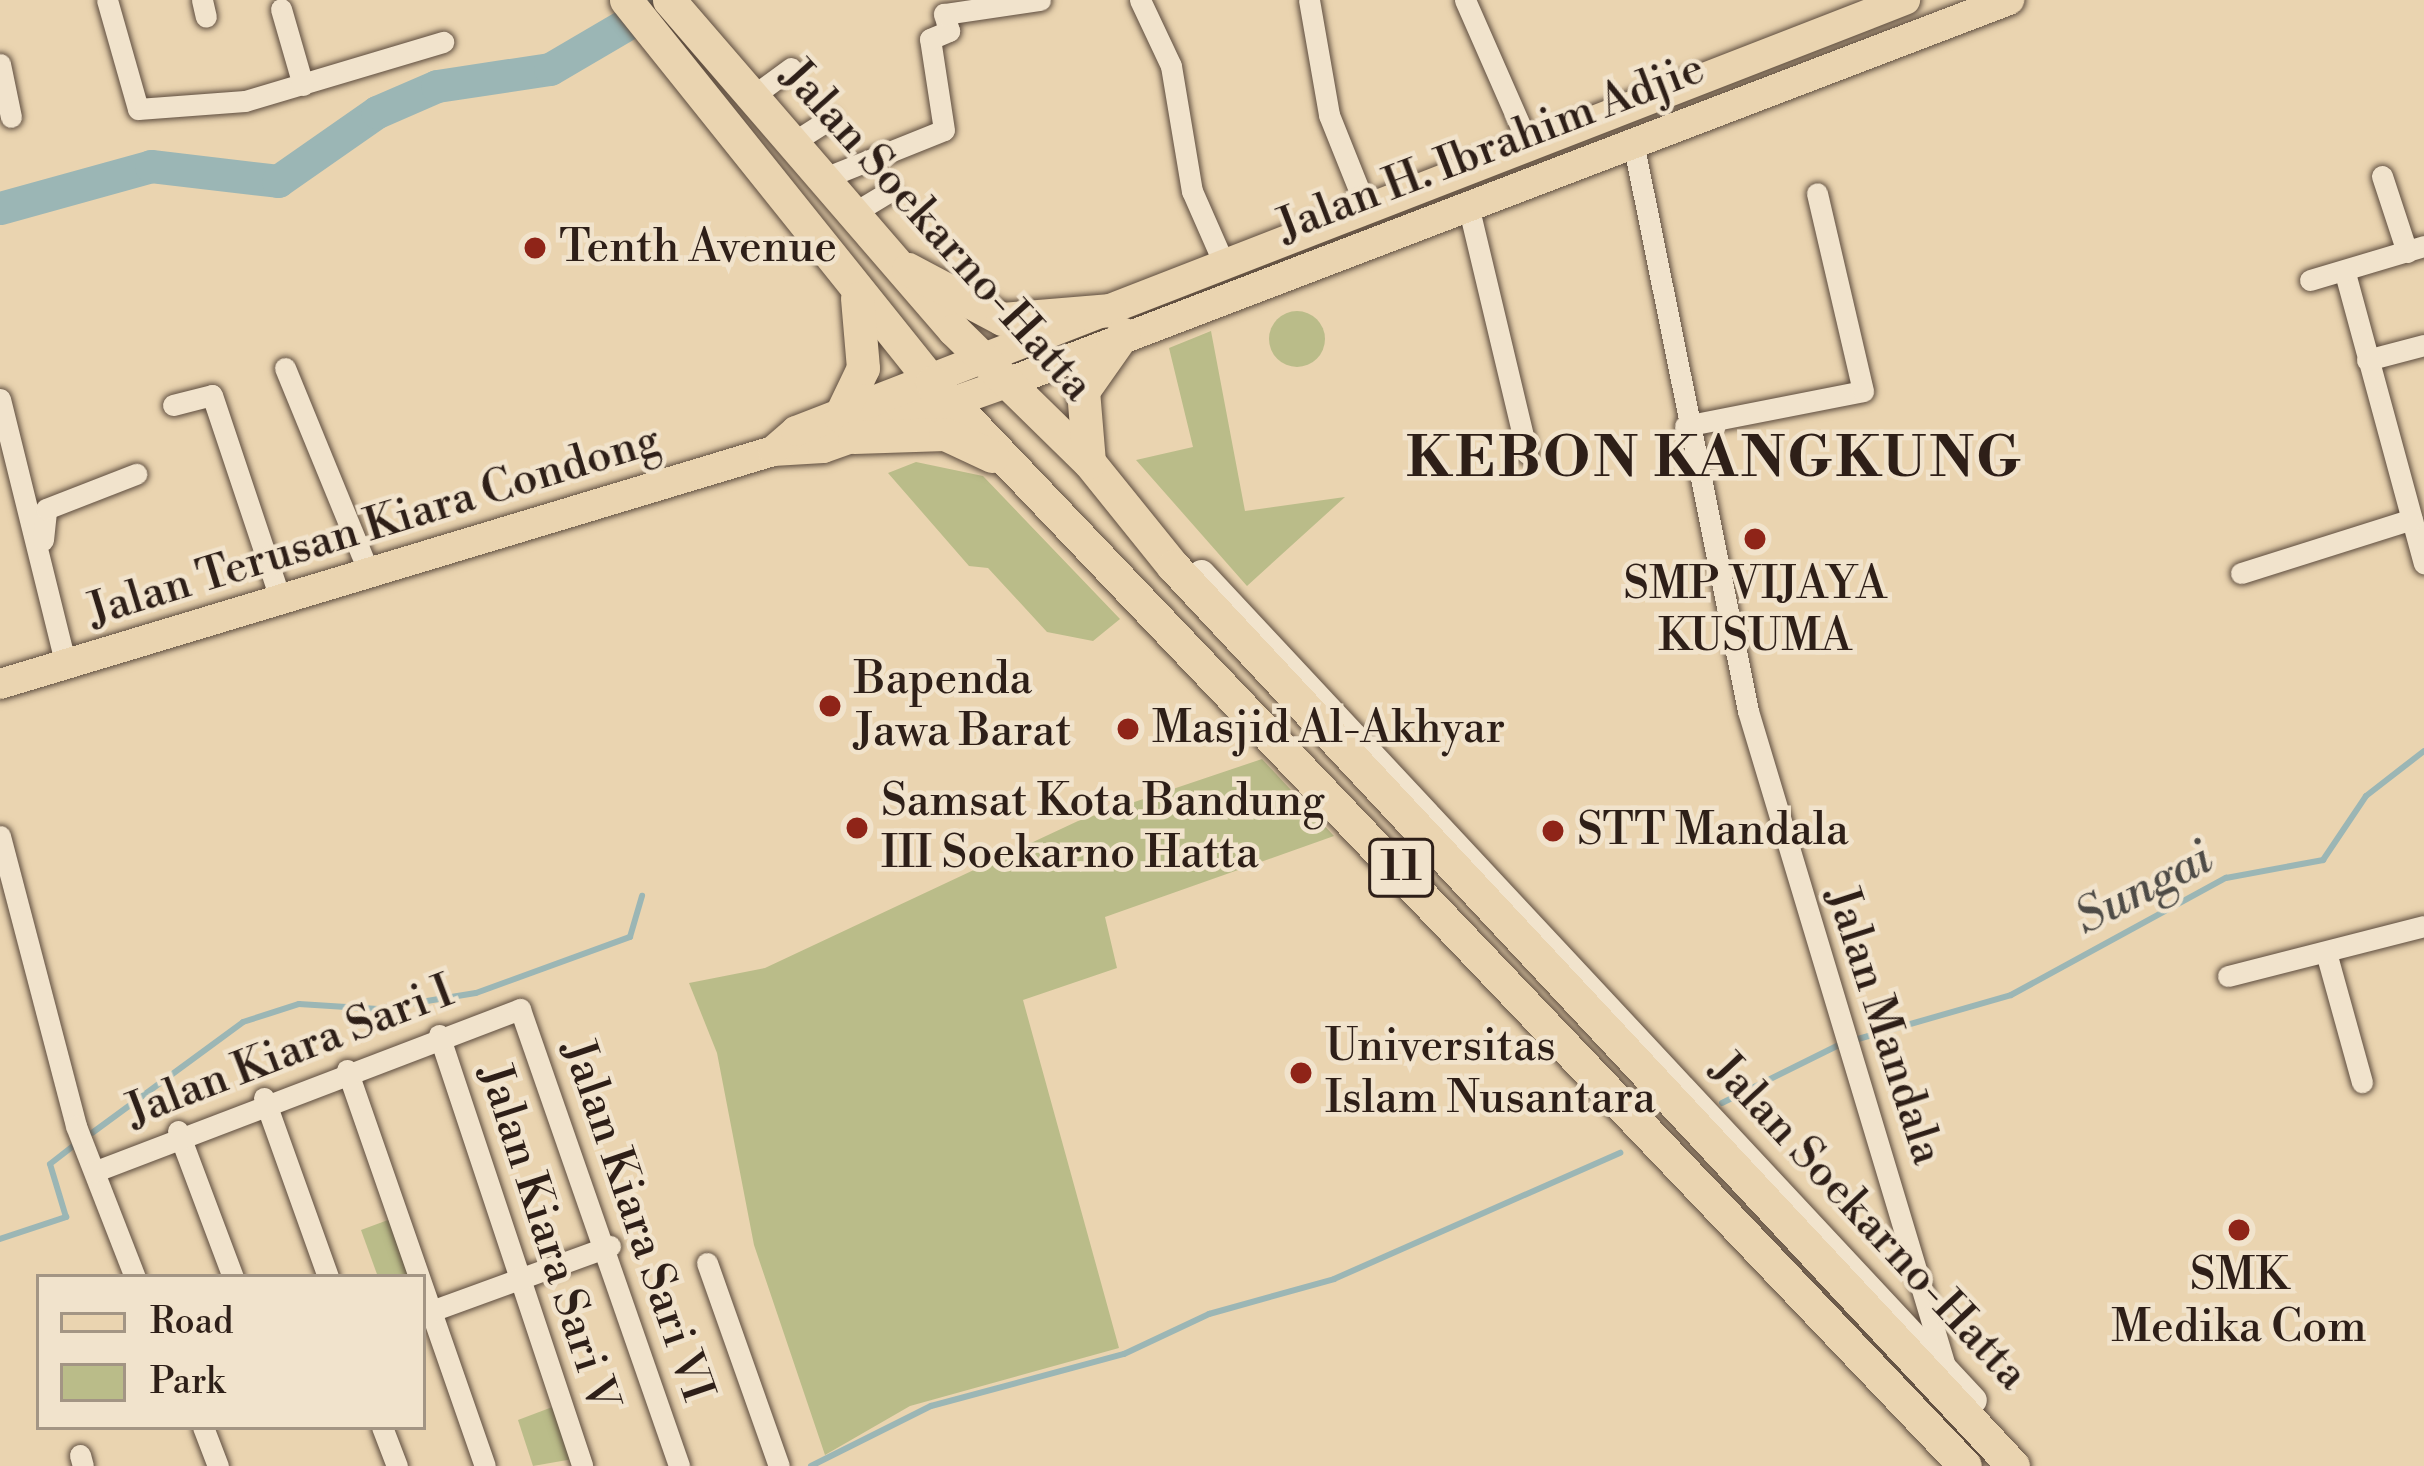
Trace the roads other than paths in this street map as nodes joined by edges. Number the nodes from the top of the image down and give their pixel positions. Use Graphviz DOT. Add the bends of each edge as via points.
graph roads {
  1 [pos="107,0"];
  2 [pos="626,0"];
  3 [pos="669,0"];
  4 [pos="1040,0"];
  5 [pos="1140,0"];
  6 [pos="1311,0"];
  7 [pos="1465,0"];
  8 [pos="1905,0"];
  9 [pos="2009,0"];
  10 [pos="281,9"];
  11 [pos="1854,9"];
  12 [pos="443,42"];
  13 [pos="1872,51"];
  14 [pos="0,64"];
  15 [pos="791,68"];
  16 [pos="303,85"];
  17 [pos="753,96"];
  18 [pos="11,117"];
  19 [pos="828,120"];
  20 [pos="1633,142"];
  21 [pos="792,143"];
  22 [pos="1529,146"];
  23 [pos="2382,176"];
  24 [pos="822,179"];
  25 [pos="890,191"];
  26 [pos="1817,193"];
  27 [pos="1468,205"];
  28 [pos="1367,210"];
  29 [pos="853,214"];
  30 [pos="2416,249"];
  31 [pos="896,263"];
  32 [pos="1225,266"];
  33 [pos="2345,273"];
  34 [pos="2309,280"];
  35 [pos="857,296"];
  36 [pos="1117,322"];
  37 [pos="2424,345"];
  38 [pos="2367,360"];
  39 [pos="286,368"];
  40 [pos="996,372"];
  41 [pos="942,392"];
  42 [pos="0,399"];
  43 [pos="173,406"];
  44 [pos="847,426"];
  45 [pos="1685,426"];
  46 [pos="1527,453"];
  47 [pos="1089,462"];
  48 [pos="136,474"];
  49 [pos="1046,497"];
  50 [pos="2412,519"];
  51 [pos="1142,520"];
  52 [pos="1099,550"];
  53 [pos="2424,563"];
  54 [pos="370,572"];
  55 [pos="2241,573"];
  56 [pos="281,601"];
  57 [pos="69,665"];
  58 [pos="0,684"];
  59 [pos="0,836"];
  60 [pos="2424,926"];
  61 [pos="2327,956"];
  62 [pos="2228,976"];
  63 [pos="514,1009"];
  64 [pos="439,1035"];
  65 [pos="347,1070"];
  66 [pos="2362,1082"];
  67 [pos="264,1098"];
  68 [pos="178,1131"];
  69 [pos="96,1171"];
  70 [pos="610,1246"];
  71 [pos="707,1263"];
  72 [pos="134,1274"];
  73 [pos="232,1274"];
  74 [pos="327,1274"];
  75 [pos="417,1274"];
  76 [pos="519,1280"];
  77 [pos="430,1312"];
  78 [pos="1946,1370"];
  79 [pos="204,1430"];
  80 [pos="383,1430"];
  81 [pos="218,1466"];
  82 [pos="397,1466"];
  83 [pos="485,1466"];
  84 [pos="582,1466"];
  85 [pos="679,1466"];
  86 [pos="778,1466"];
  87 [pos="1947,1466"];
  88 [pos="1965,1466"];
  89 [pos="2013,1466"];
  90 [pos="2032,1466"];
  1 -- 16 [label="street" via="130,100 158,110"];
  2 -- 35 [label="highway, Jalan Soekarno-Hatta / 11"];
  3 -- 17 [label="highway, Jalan Soekarno-Hatta / 11"];
  4 -- 24 [label="street" via="944,14 949,31 930,39 944,130 882,146"];
  5 -- 32 [label="street" via="1171,66 1192,190"];
  6 -- 28 [label="street" via="1329,115"];
  7 -- 22 [label="street"];
  8 -- 11 [label="main road, Jalan H. Ibrahim Adjie"];
  9 -- 13 [label="main road, Jalan H. Ibrahim Adjie"];
  10 -- 16 [label="street"];
  11 -- 13 [label="main road"];
  11 -- 22 [label="main road, Jalan H. Ibrahim Adjie"];
  12 -- 16 [label="street"];
  13 -- 20 [label="main road, Jalan H. Ibrahim Adjie"];
  14 -- 18 [label="street"];
  15 -- 17 [label="street"];
  17 -- 21 [label="highway, Jalan Soekarno-Hatta / 11"];
  19 -- 21 [label="street"];
  20 -- 27 [label="main road, Jalan H. Ibrahim Adjie"];
  20 -- 45 [label="street, Jalan Mandala"];
  21 -- 24 [label="highway, Jalan Soekarno-Hatta / 11"];
  22 -- 28 [label="main road, Jalan H. Ibrahim Adjie"];
  23 -- 30 [label="street"];
  24 -- 29 [label="highway, Jalan Soekarno-Hatta / 11"];
  25 -- 29 [label="street"];
  26 -- 45 [label="street" via="1863,391"];
  27 -- 36 [label="main road, Jalan H. Ibrahim Adjie"];
  27 -- 46 [label="street"];
  28 -- 32 [label="main road, Jalan H. Ibrahim Adjie"];
  29 -- 31 [label="highway, Jalan Soekarno-Hatta / 11"];
  30 -- 33 [label="street"];
  31 -- 36 [label="highway" via="1002,319"];
  31 -- 40 [label="highway, Jalan Soekarno-Hatta / 11"];
  32 -- 36 [label="main road, Jalan H. Ibrahim Adjie"];
  33 -- 34 [label="street"];
  33 -- 38 [label="street"];
  35 -- 41 [label="highway, Jalan Soekarno-Hatta / 11"];
  35 -- 44 [label="highway" via="863,368"];
  36 -- 40 [label="main road, Jalan H. Ibrahim Adjie"];
  36 -- 47 [label="highway" via="1083,391"];
  37 -- 38 [label="street"];
  38 -- 50 [label="street"];
  39 -- 54 [label="street"];
  40 -- 41 [label="main road, Jalan H. Ibrahim Adjie"];
  40 -- 47 [label="highway, Jalan Soekarno-Hatta / 11"];
  41 -- 44 [label="main road, Jalan Terusan Kiara Condong"];
  41 -- 49 [label="highway, Jalan Soekarno-Hatta / 11"];
  42 -- 57 [label="street"];
  43 -- 56 [label="street" via="212,395"];
  44 -- 49 [label="highway" via="945,434"];
  44 -- 54 [label="main road, Jalan Terusan Kiara Condong"];
  45 -- 78 [label="street, Jalan Mandala" via="1806,925 1863,1067"];
  47 -- 51 [label="highway, Jalan Soekarno-Hatta / 11"];
  48 -- 57 [label="street" via="41,514"];
  49 -- 52 [label="highway, Jalan Soekarno-Hatta / 11"];
  50 -- 53 [label="street"];
  50 -- 55 [label="street"];
  51 -- 78 [label="main road, Jalan Soekarno-Hatta" via="1323,698"];
  51 -- 89 [label="highway, Jalan Soekarno-Hatta / 11" via="1173,566"];
  52 -- 87 [label="main road, Jalan Soekarno-Hatta" via="1128,595"];
  52 -- 88 [label="highway, Jalan Soekarno-Hatta / 11"];
  54 -- 56 [label="main road, Jalan Terusan Kiara Condong"];
  56 -- 57 [label="main road, Jalan Terusan Kiara Condong"];
  57 -- 58 [label="main road, Jalan Terusan Kiara Condong"];
  59 -- 69 [label="street"];
  60 -- 61 [label="street"];
  61 -- 62 [label="street"];
  61 -- 66 [label="street"];
  63 -- 64 [label="street, Jalan Kiara Sari I"];
  63 -- 70 [label="street, Jalan Kiara Sari VI"];
  64 -- 65 [label="street, Jalan Kiara Sari I"];
  64 -- 76 [label="street, Jalan Kiara Sari V"];
  65 -- 67 [label="street, Jalan Kiara Sari I"];
  65 -- 75 [label="street"];
  67 -- 68 [label="street, Jalan Kiara Sari I"];
  67 -- 74 [label="street"];
  68 -- 69 [label="street, Jalan Kiara Sari I"];
  68 -- 73 [label="street"];
  69 -- 72 [label="street"];
  70 -- 76 [label="street"];
  70 -- 85 [label="street, Jalan Kiara Sari VI"];
  71 -- 86 [label="street"];
  76 -- 77 [label="street"];
  76 -- 84 [label="street, Jalan Kiara Sari V"];
  77 -- 83 [label="street"];
  78 -- 90 [label="main road, Jalan Soekarno-Hatta"];
  79 -- 81 [label="street"];
  80 -- 82 [label="street"];
}
